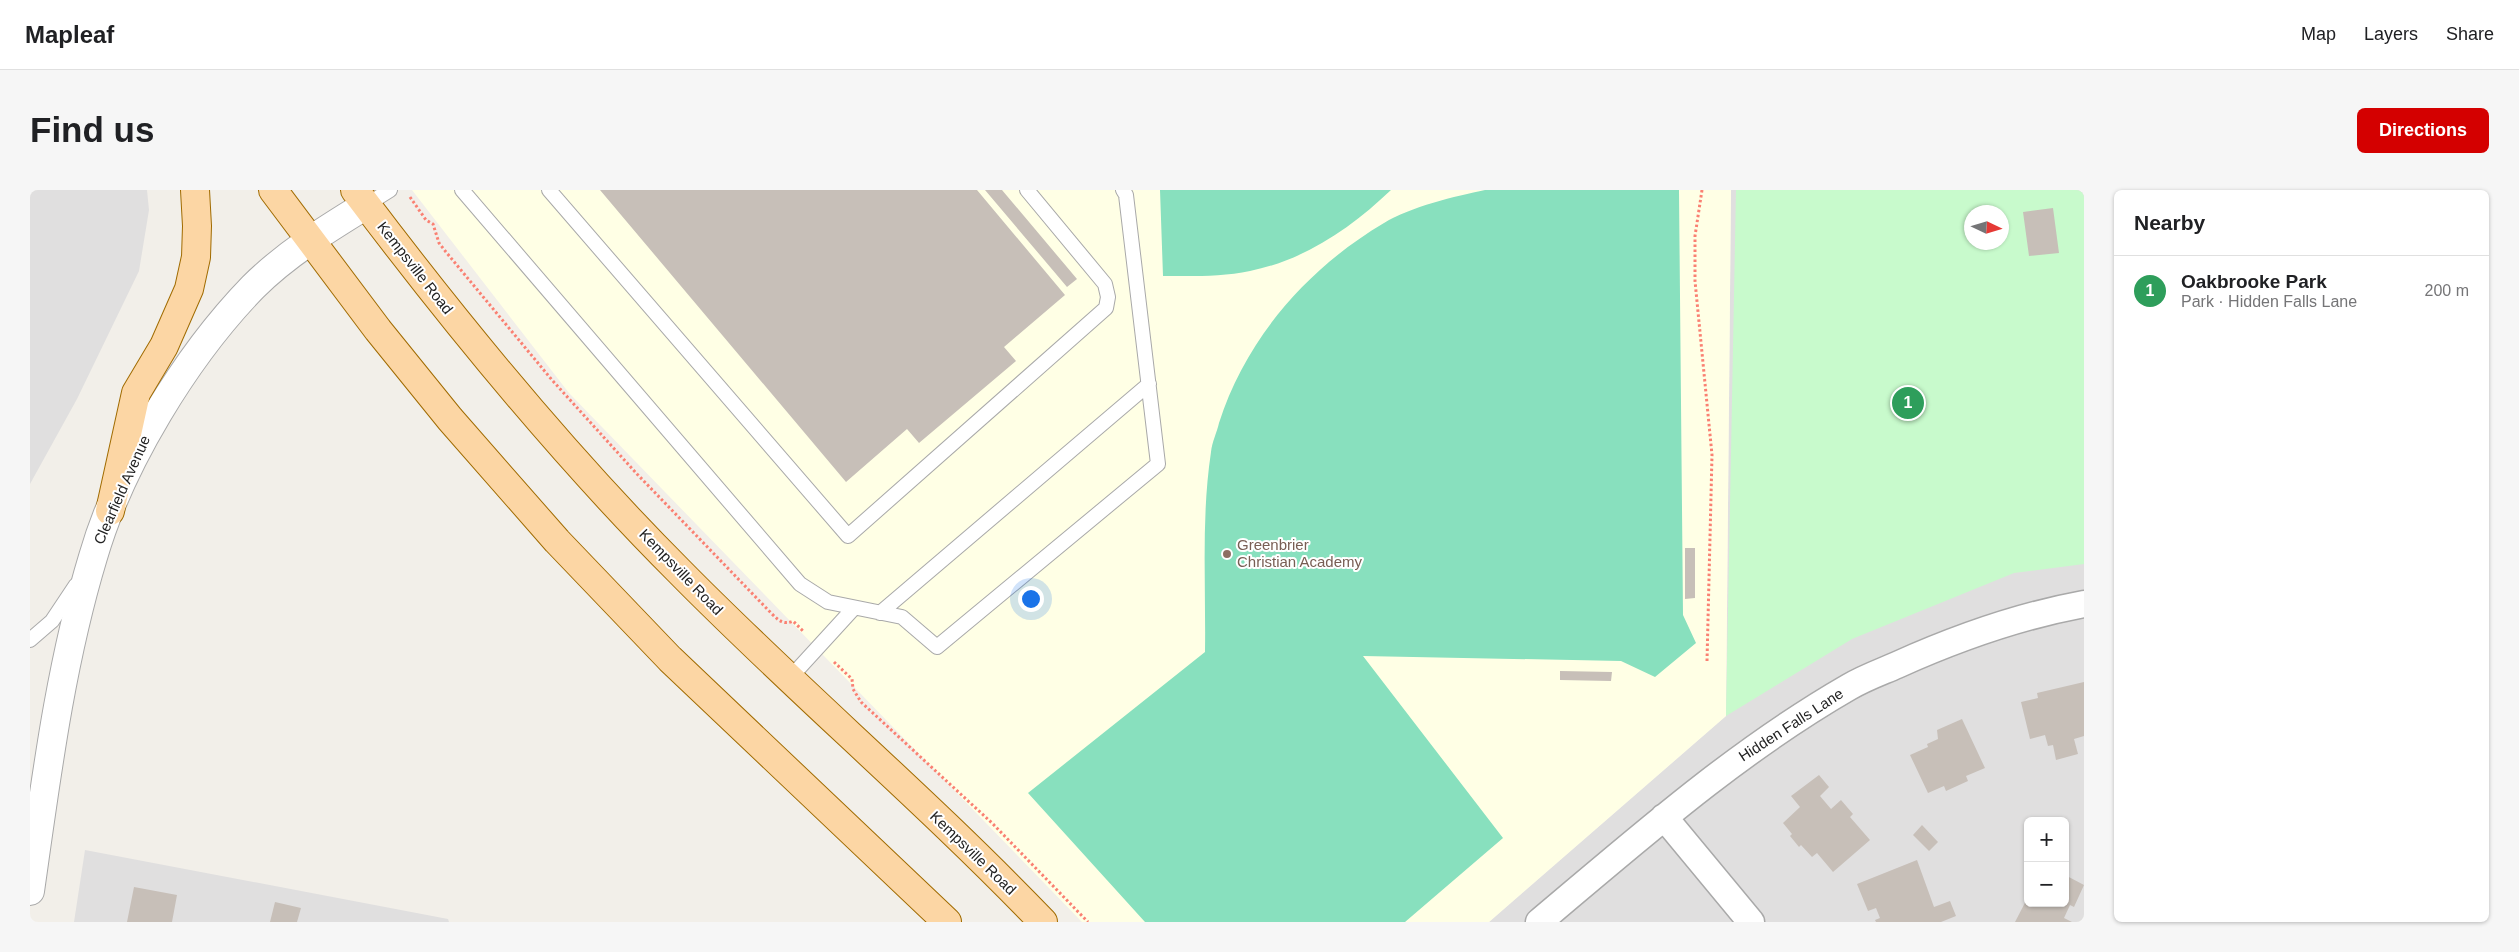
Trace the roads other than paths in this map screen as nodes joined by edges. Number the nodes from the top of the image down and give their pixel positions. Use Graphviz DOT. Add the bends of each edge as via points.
graph roads {
  1 [pos="195,190"];
  2 [pos="273,190"];
  3 [pos="390,190"];
  4 [pos="462,190"];
  5 [pos="549,190"];
  6 [pos="1027,190"];
  7 [pos="1123,190"];
  8 [pos="360,197"];
  9 [pos="309,240"];
  10 [pos="1149,384"];
  11 [pos="110,511"];
  12 [pos="93,556"];
  13 [pos="2084,604"];
  14 [pos="853,608"];
  15 [pos="880,613"];
  16 [pos="30,640"];
  17 [pos="789,679"];
  18 [pos="1664,817"];
  19 [pos="30,891"];
  20 [pos="947,922"];
  21 [pos="1042,922"];
  22 [pos="1539,922"];
  23 [pos="1751,922"];
  1 -- 11 [label="main road" via="196,257 189,289 168,338 136,393"];
  2 -- 9 [label="main road"];
  3 -- 8 [label="lane"];
  4 -- 14 [label="lane" via="800,584 828,602"];
  5 -- 6 [label="lane" via="848,536 1106,308 1105,284"];
  7 -- 10 [label="lane"];
  8 -- 9 [label="street, Clearfield Avenue"];
  8 -- 17 [label="main road, Kempsville Road" via="412,267 584,470 678,570"];
  9 -- 11 [label="street, Clearfield Avenue" via="254,286 212,334 175,386 148,432"];
  9 -- 20 [label="main road" via="450,419 557,541 670,659"];
  10 -- 15 [label="lane"];
  10 -- 15 [label="lane" via="1158,464 937,647 902,617"];
  11 -- 12 [label="street, Clearfield Avenue"];
  12 -- 16 [label="lane" via="52,621"];
  12 -- 19 [label="street, Clearfield Avenue" via="61,689"];
  13 -- 18 [label="street, Hidden Falls Lane" via="1978,632 1851,686 1770,736 1708,780"];
  14 -- 15 [label="lane"];
  14 -- 17 [label="lane"];
  17 -- 21 [label="main road, Kempsville Road" via="947,827"];
  18 -- 22 [label="street, Hidden Falls Lane"];
  18 -- 23 [label="street"];
}
